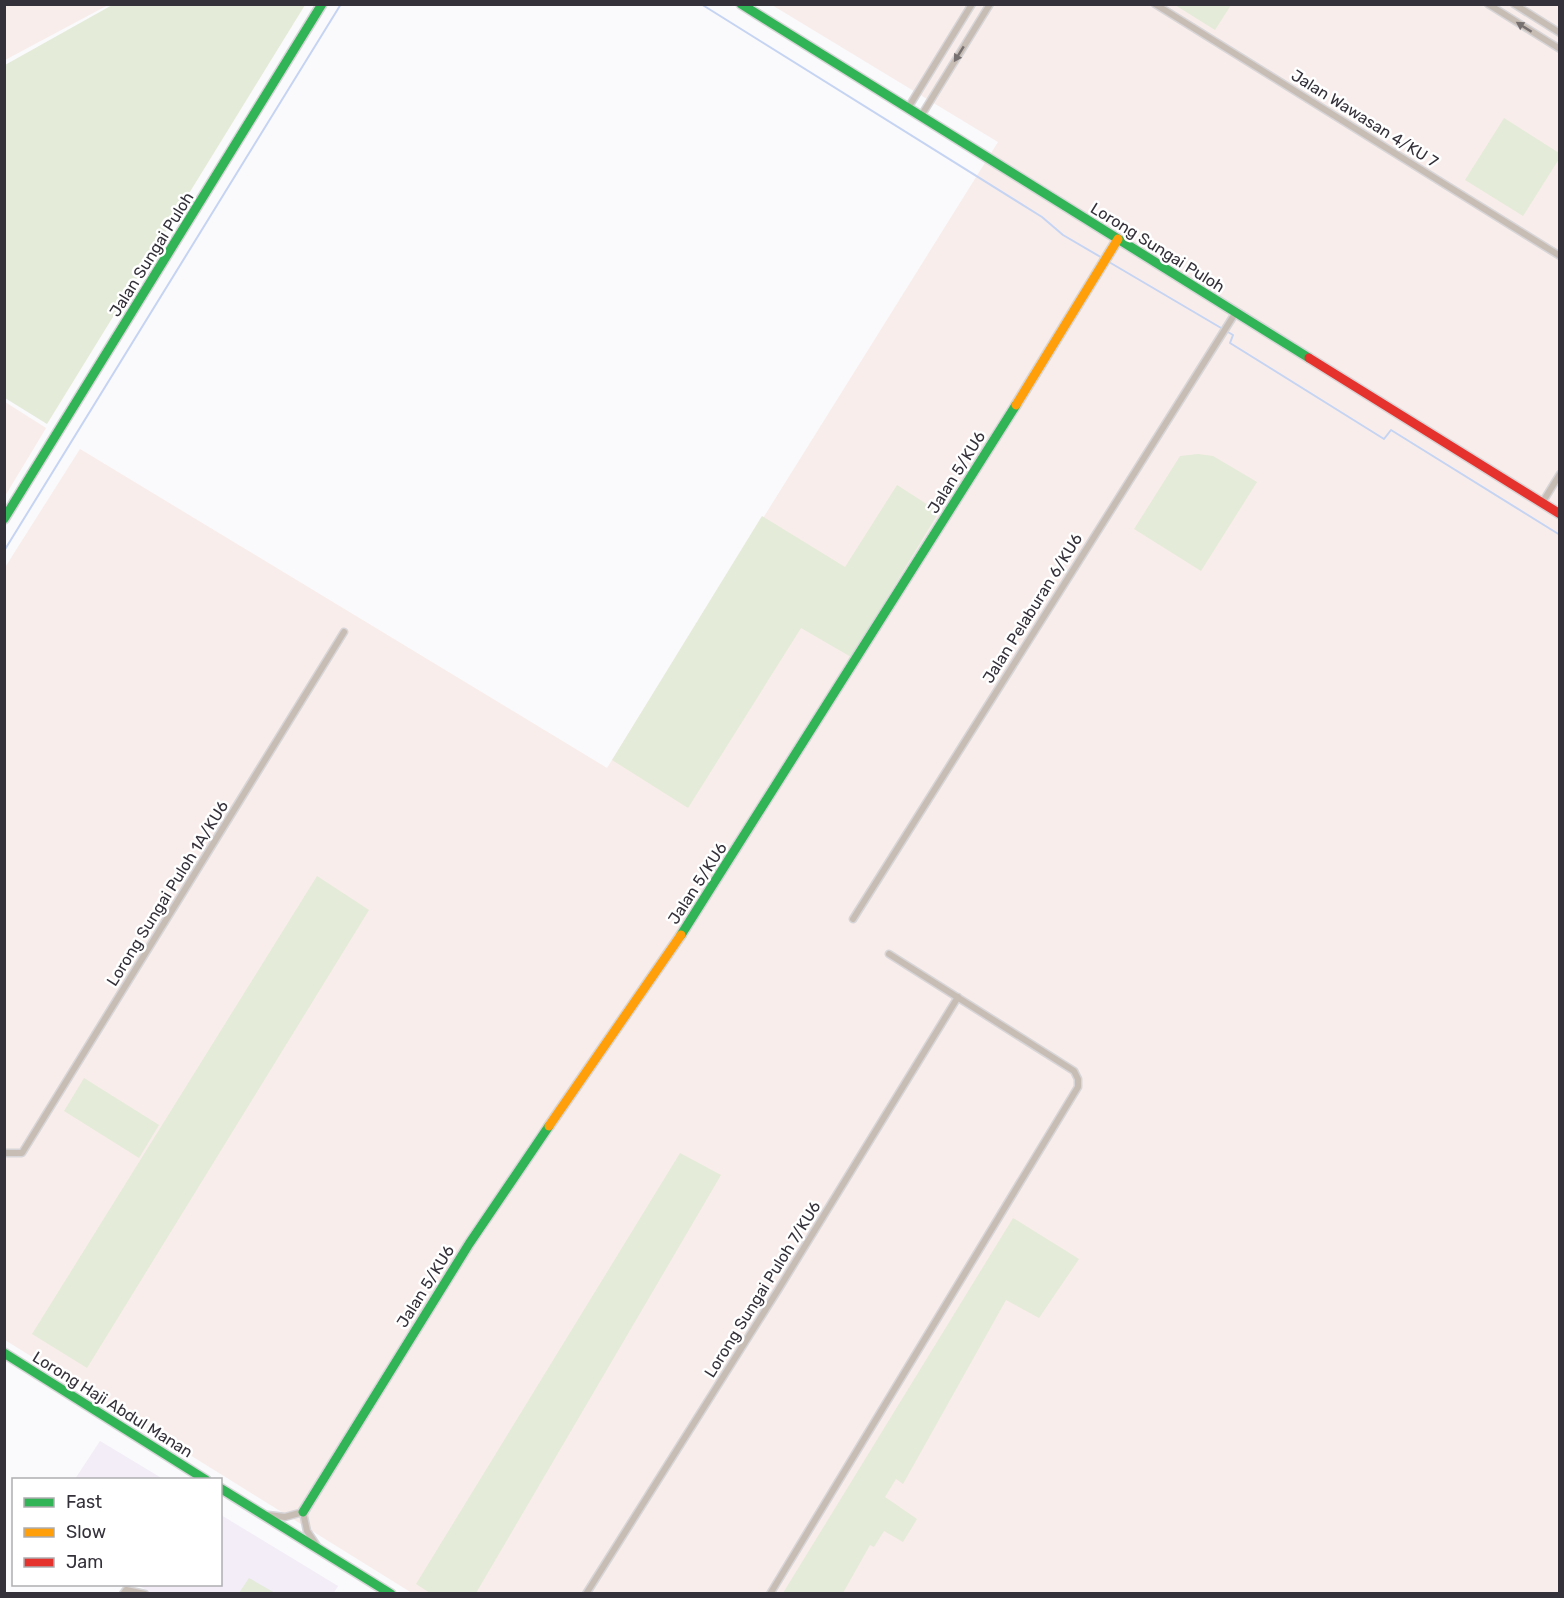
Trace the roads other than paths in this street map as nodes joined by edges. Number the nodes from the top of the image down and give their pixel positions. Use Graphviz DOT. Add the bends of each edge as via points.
graph roads {
  1 [pos="322,4"];
  2 [pos="741,4"];
  3 [pos="972,4"];
  4 [pos="990,4"];
  5 [pos="1155,4"];
  6 [pos="1488,4"];
  7 [pos="1515,5"];
  8 [pos="1560,33"];
  9 [pos="1560,49"];
  10 [pos="908,108"];
  11 [pos="921,116"];
  12 [pos="1117,242"];
  13 [pos="1560,256"];
  14 [pos="1236,312"];
  15 [pos="1560,474"];
  16 [pos="1542,503"];
  17 [pos="1558,510"];
  18 [pos="4,519"];
  19 [pos="344,632"];
  20 [pos="853,920"];
  21 [pos="889,954"];
  22 [pos="958,997"];
  23 [pos="4,1153"];
  24 [pos="4,1353"];
  25 [pos="204,1478"];
  26 [pos="222,1489"];
  27 [pos="303,1512"];
  28 [pos="265,1515"];
  29 [pos="322,1550"];
  30 [pos="125,1592"];
  31 [pos="145,1593"];
  32 [pos="391,1593"];
  33 [pos="586,1593"];
  34 [pos="770,1593"];
  1 -- 18 [label="street, Jalan Sungai Puloh"];
  2 -- 10 [label="street, Lorong Sungai Puloh"];
  3 -- 10 [label="street"];
  4 -- 11 [label="street, one-way"];
  5 -- 13 [label="street, Jalan Wawasan 4/KU 7"];
  9 -- 6 [label="street, one-way"];
  7 -- 8 [label="street"];
  10 -- 11 [label="street, Lorong Sungai Puloh"];
  11 -- 12 [label="street, Lorong Sungai Puloh"];
  12 -- 14 [label="street, Lorong Sungai Puloh"];
  12 -- 27 [label="street, Jalan 5/KU6" via="748,831 676,943 469,1244"];
  14 -- 16 [label="street, Lorong Sungai Puloh"];
  14 -- 20 [label="street, Jalan Pelaburan 6/KU6"];
  15 -- 16 [label="street"];
  16 -- 17 [label="street, Lorong Sungai Puloh"];
  19 -- 23 [label="street, Lorong Sungai Puloh 1A/KU6" via="22,1153"];
  21 -- 22 [label="street"];
  22 -- 33 [label="street, Lorong Sungai Puloh 7/KU6"];
  22 -- 34 [label="street" via="1074,1071 1078,1087"];
  24 -- 25 [label="street, Lorong Haji Abdul Manan"];
  26 -- 28 [label="street"];
  27 -- 28 [label="street" via="285,1517"];
  27 -- 29 [label="street" via="307,1531"];
  28 -- 29 [label="street"];
  29 -- 32 [label="street"];
  30 -- 31 [label="street"];
}
